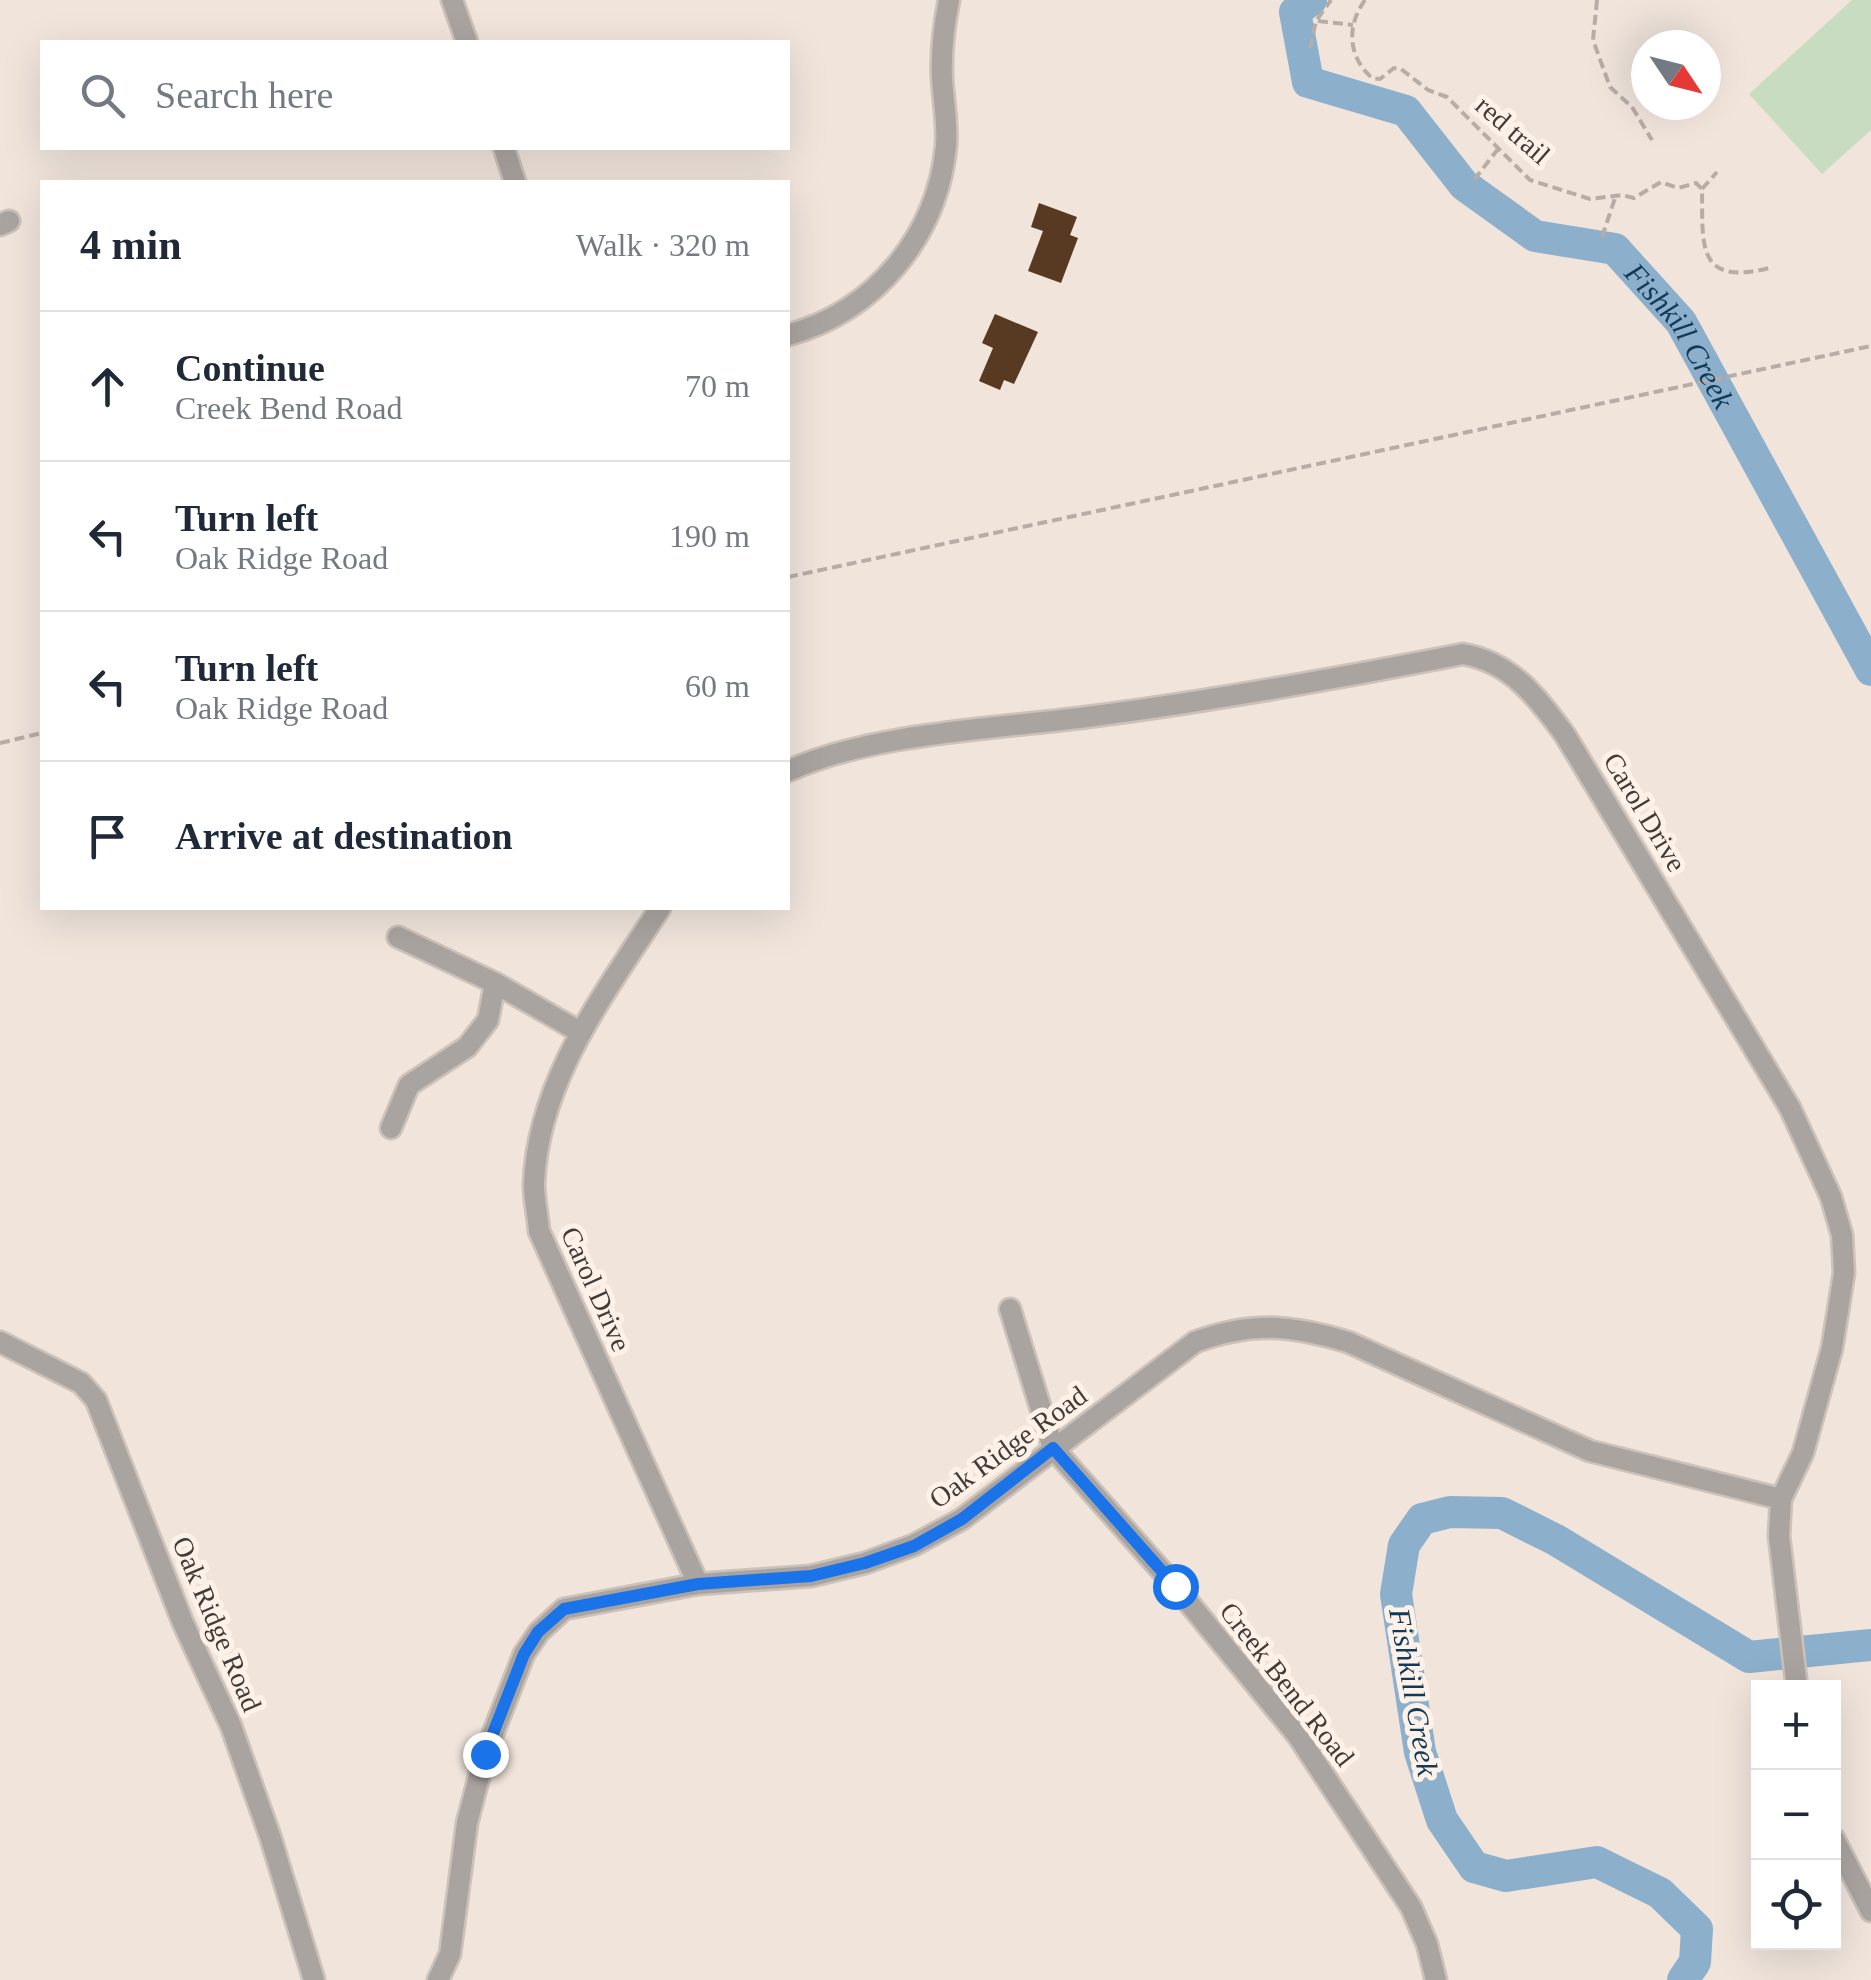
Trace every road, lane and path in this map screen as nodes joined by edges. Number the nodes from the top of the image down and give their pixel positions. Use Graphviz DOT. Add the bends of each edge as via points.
graph roads {
  1 [pos="452,0"];
  2 [pos="950,0"];
  3 [pos="1331,0"];
  4 [pos="1364,0"];
  5 [pos="1598,0"];
  6 [pos="1316,21"];
  7 [pos="1353,25"];
  8 [pos="466,40"];
  9 [pos="1310,48"];
  10 [pos="1652,140"];
  11 [pos="1498,149"];
  12 [pos="505,150"];
  13 [pos="1717,172"];
  14 [pos="514,180"];
  15 [pos="1474,180"];
  16 [pos="1702,189"];
  17 [pos="1616,195"];
  18 [pos="1602,237"];
  19 [pos="1769,268"];
  20 [pos="790,335"];
  21 [pos="1871,346"];
  22 [pos="790,577"];
  23 [pos="40,734"];
  24 [pos="0,744"];
  25 [pos="790,770"];
  26 [pos="659,910"];
  27 [pos="398,937"];
  28 [pos="495,983"];
  29 [pos="580,1032"];
  30 [pos="392,1128"];
  31 [pos="1010,1309"];
  32 [pos="0,1342"];
  33 [pos="1053,1448"];
  34 [pos="1781,1498"];
  35 [pos="698,1584"];
  36 [pos="1795,1680"];
  37 [pos="1841,1853"];
  38 [pos="1871,1911"];
  39 [pos="314,1980"];
  40 [pos="438,1980"];
  41 [pos="1436,1980"];
  1 -- 8 [label="street"];
  2 -- 20 [label="street" via="942,71 946,145 920,235 862,300"];
  3 -- 6 [label="path"];
  4 -- 7 [label="path"];
  5 -- 10 [label="path" via="1593,40 1610,87"];
  6 -- 7 [label="path"];
  6 -- 9 [label="path"];
  7 -- 11 [label="path, red trail" via="1354,55 1372,78 1401,68 1447,97"];
  11 -- 15 [label="path"];
  11 -- 17 [label="path, red trail" via="1530,180 1590,199"];
  12 -- 14 [label="street"];
  13 -- 16 [label="path"];
  16 -- 17 [label="path, red trail" via="1661,182 1634,198"];
  16 -- 19 [label="path" via="1703,250 1712,265 1734,274"];
  17 -- 18 [label="path"];
  21 -- 22 [label="path"];
  23 -- 24 [label="path"];
  25 -- 34 [label="street, Carol Drive" via="867,745 1092,717 1463,654 1512,673 1540,701 1602,793 1790,1108 1831,1197 1844,1273 1832,1348 1803,1453"];
  26 -- 29 [label="street, Carol Drive"];
  27 -- 28 [label="street"];
  28 -- 29 [label="street"];
  28 -- 30 [label="street" via="488,1020 467,1046 409,1085"];
  29 -- 35 [label="street, Carol Drive" via="555,1085 537,1153 539,1231"];
  31 -- 33 [label="street"];
  32 -- 39 [label="street, Oak Ridge Road" via="81,1382 96,1400 231,1726"];
  33 -- 34 [label="street, Oak Ridge Road" via="1196,1342 1272,1326 1348,1342 1590,1451"];
  33 -- 35 [label="street, Oak Ridge Road" via="962,1519 914,1546 811,1576"];
  33 -- 41 [label="street, Creek Bend Road" via="1298,1736 1411,1907"];
  34 -- 36 [label="street, Carol Drive"];
  35 -- 40 [label="street, Oak Ridge Road" via="564,1609 538,1632 485,1754 467,1823 450,1954"];
  37 -- 38 [label="street"];
}
